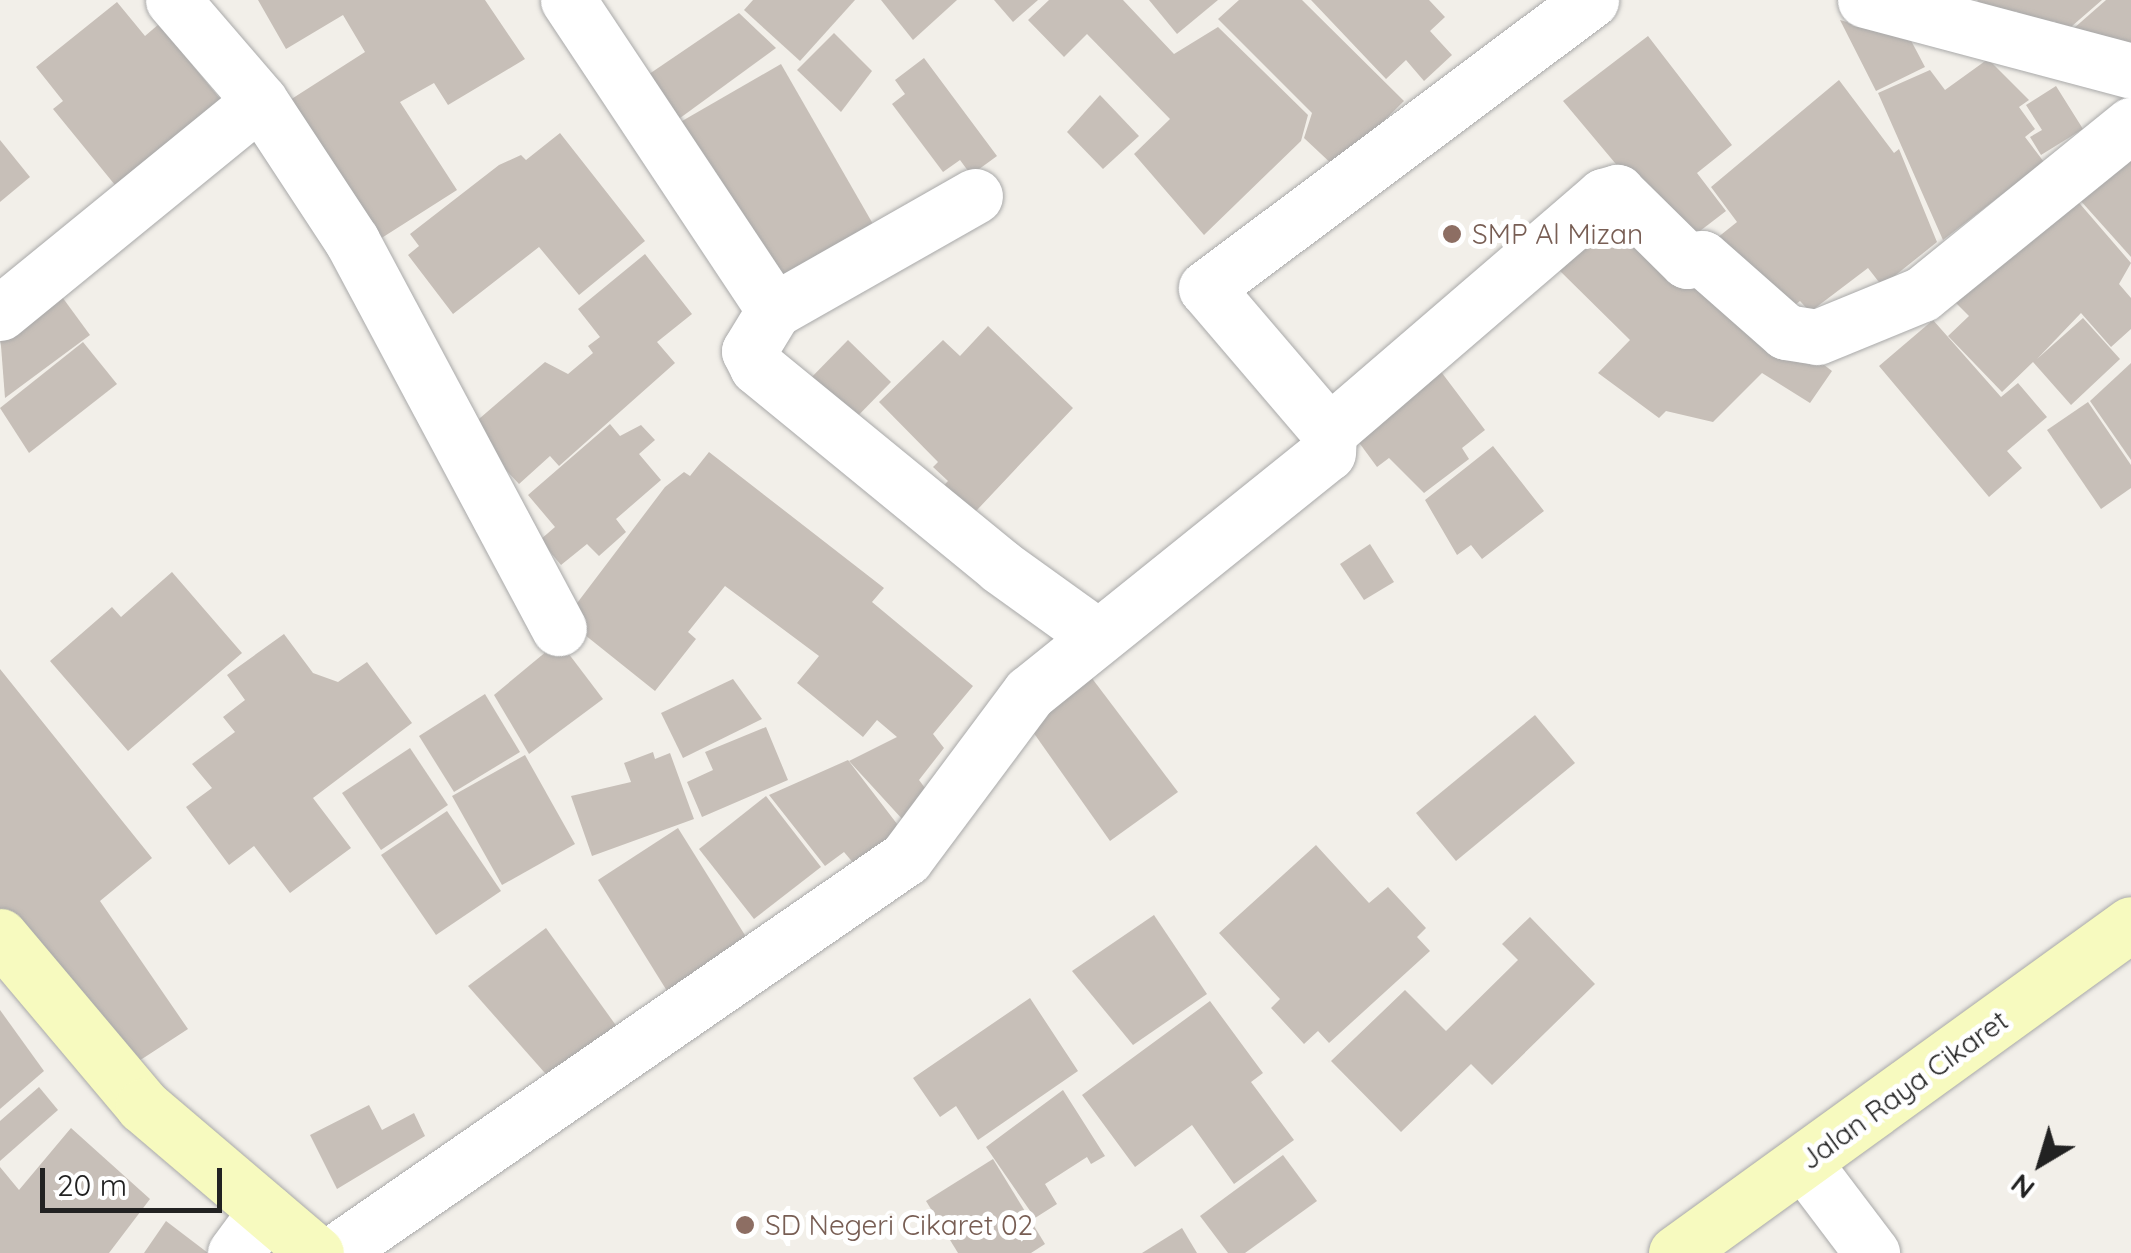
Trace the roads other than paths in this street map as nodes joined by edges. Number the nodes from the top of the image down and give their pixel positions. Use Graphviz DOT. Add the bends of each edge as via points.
graph roads {
  1 [pos="173,0"];
  2 [pos="568,0"];
  3 [pos="1591,0"];
  4 [pos="1866,0"];
  5 [pos="2131,71"];
  6 [pos="260,101"];
  7 [pos="2131,125"];
  8 [pos="975,196"];
  9 [pos="774,310"];
  10 [pos="0,314"];
  11 [pos="1329,432"];
  12 [pos="559,628"];
  13 [pos="1097,636"];
  14 [pos="2131,924"];
  15 [pos="0,936"];
  16 [pos="1804,1163"];
  17 [pos="251,1232"];
  18 [pos="316,1253"];
  19 [pos="334,1253"];
  20 [pos="1676,1253"];
  21 [pos="1872,1253"];
  1 -- 6 [label="street"];
  2 -- 9 [label="street"];
  3 -- 11 [label="street" via="1206,288"];
  4 -- 5 [label="street"];
  6 -- 10 [label="street"];
  6 -- 12 [label="street" via="352,241"];
  7 -- 11 [label="street" via="1922,294 1817,337 1786,332 1702,258 1687,261 1617,192 1603,196"];
  8 -- 9 [label="street"];
  9 -- 13 [label="street" via="752,336 748,351 757,367"];
  11 -- 13 [label="street" via="1328,452"];
  13 -- 19 [label="street" via="1029,693 906,858"];
  14 -- 16 [label="main road, Jalan Raya Cikaret"];
  15 -- 17 [label="main road"];
  16 -- 20 [label="main road, Jalan Raya Cikaret"];
  16 -- 21 [label="street"];
  17 -- 18 [label="main road"];
}
